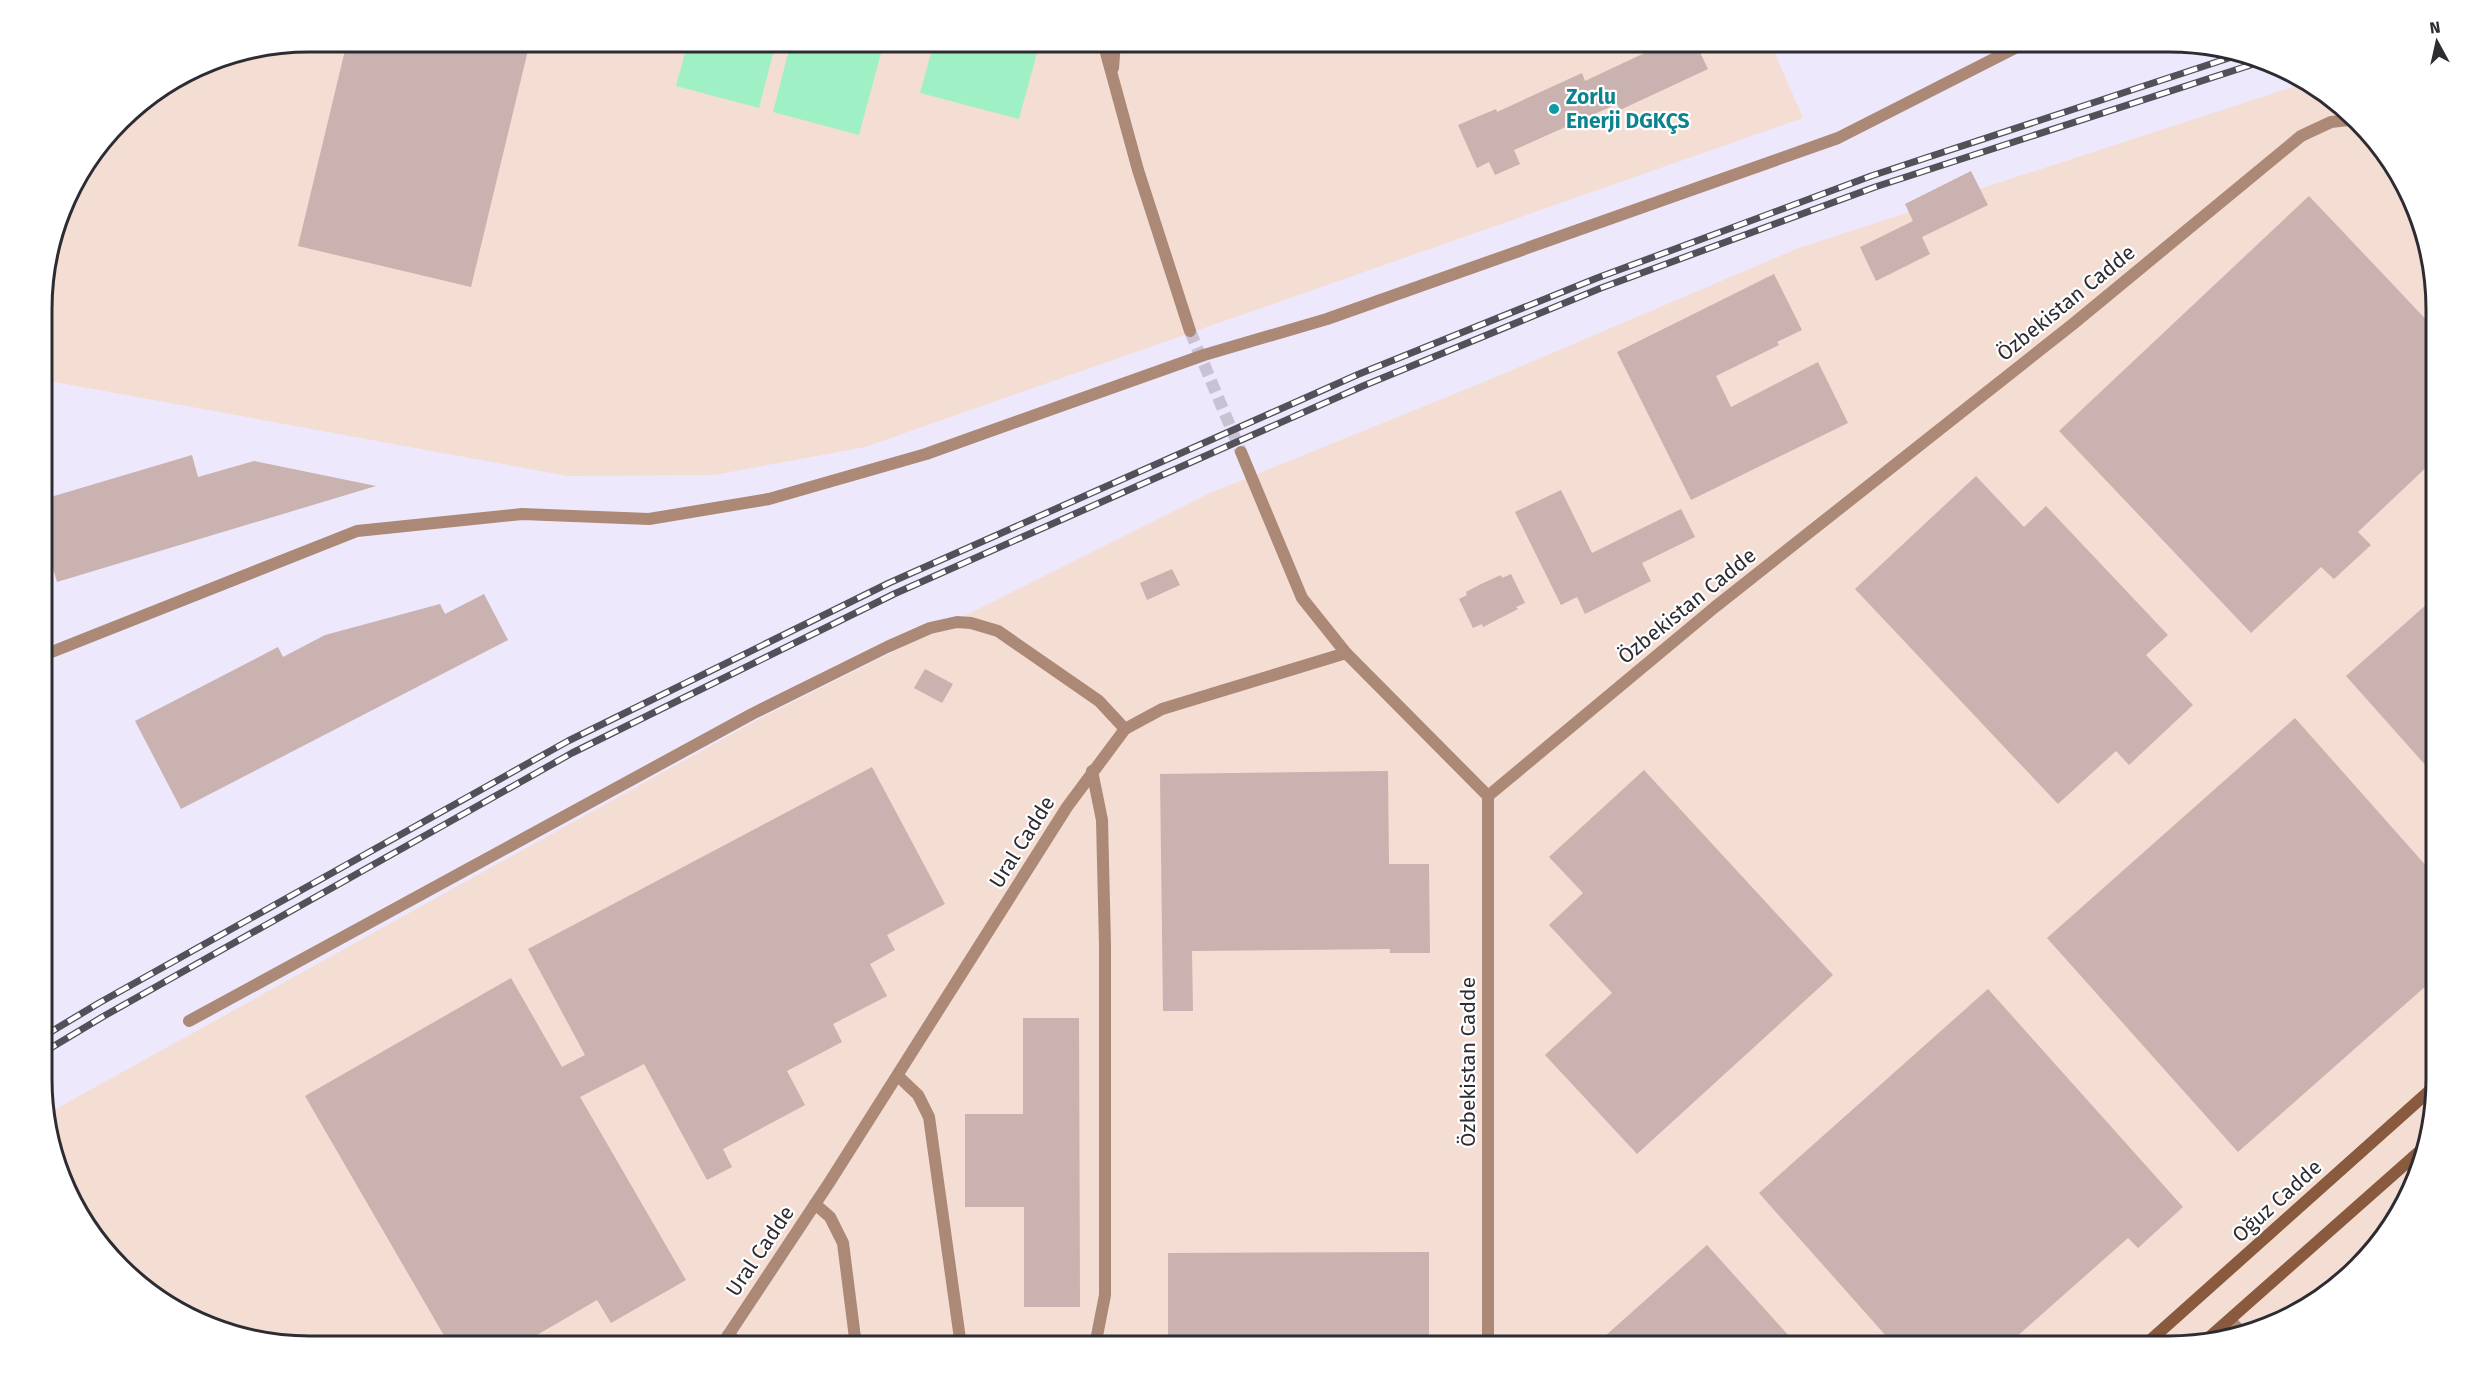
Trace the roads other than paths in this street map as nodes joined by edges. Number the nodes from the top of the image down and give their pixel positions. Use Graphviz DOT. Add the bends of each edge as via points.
graph roads {
  1 [pos="1106,52"];
  2 [pos="1116,52"];
  3 [pos="2007,52"];
  4 [pos="1113,73"];
  5 [pos="2344,121"];
  6 [pos="1190,331"];
  7 [pos="1240,452"];
  8 [pos="52,652"];
  9 [pos="1346,653"];
  10 [pos="1125,729"];
  11 [pos="1092,771"];
  12 [pos="1488,796"];
  13 [pos="189,1021"];
  14 [pos="898,1076"];
  15 [pos="2426,1094"];
  16 [pos="2415,1156"];
  17 [pos="815,1204"];
  18 [pos="2230,1320"];
  19 [pos="2236,1327"];
  20 [pos="2217,1331"];
  21 [pos="728,1335"];
  22 [pos="855,1336"];
  23 [pos="960,1336"];
  24 [pos="1097,1336"];
  25 [pos="1488,1336"];
  26 [pos="2156,1336"];
  1 -- 4 [label="street"];
  2 -- 4 [label="street"];
  3 -- 8 [label="street" via="1838,138 1327,319 1204,355 926,454 769,499 649,519 522,514 357,531"];
  4 -- 6 [label="street" via="1138,170"];
  5 -- 12 [label="street, Özbekistan Cadde" via="2301,136 2073,324 1714,607"];
  7 -- 9 [label="street" via="1302,598"];
  9 -- 10 [label="street, Ural Cadde" via="1162,709"];
  9 -- 12 [label="street"];
  10 -- 11 [label="street, Ural Cadde"];
  10 -- 13 [label="street" via="1099,701 998,631 957,622 930,628 752,714"];
  11 -- 14 [label="street, Ural Cadde"];
  11 -- 24 [label="street" via="1102,820 1105,945 1105,1295"];
  12 -- 25 [label="street, Özbekistan Cadde"];
  14 -- 17 [label="street, Ural Cadde"];
  14 -- 23 [label="street" via="918,1095 929,1117"];
  15 -- 26 [label="street, Oğuz Cadde"];
  16 -- 18 [label="street"];
  17 -- 21 [label="street, Ural Cadde"];
  17 -- 22 [label="street" via="830,1217 843,1243"];
  18 -- 19 [label="street"];
  18 -- 20 [label="street"];
}
